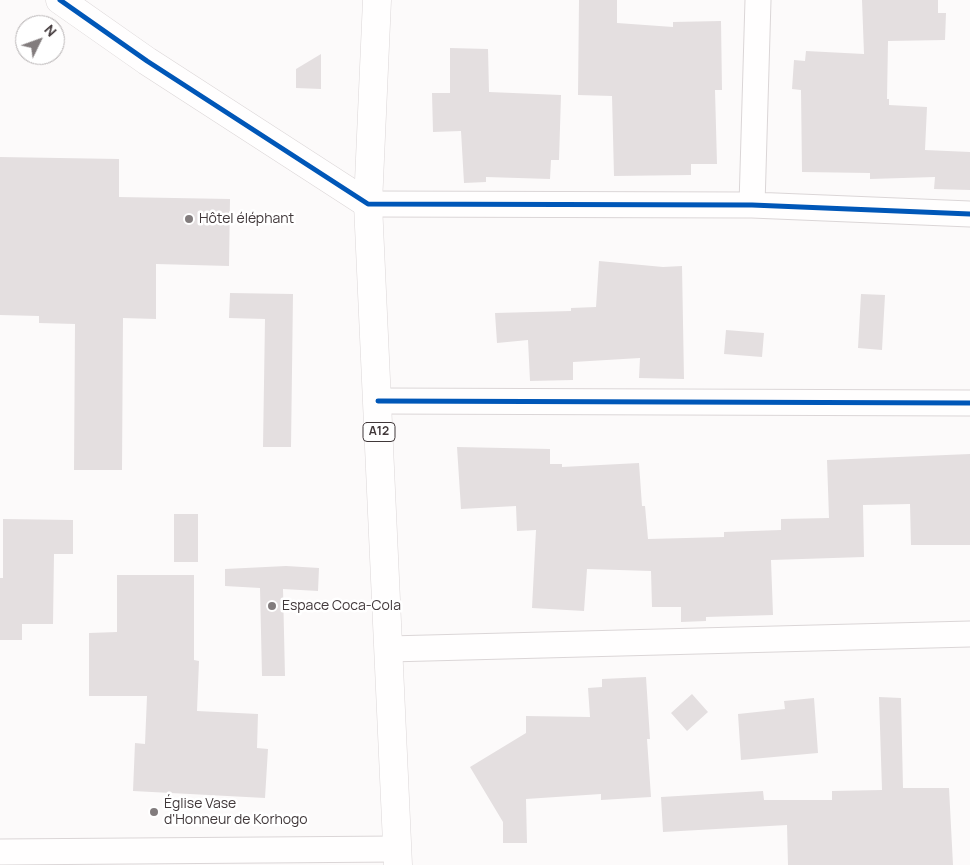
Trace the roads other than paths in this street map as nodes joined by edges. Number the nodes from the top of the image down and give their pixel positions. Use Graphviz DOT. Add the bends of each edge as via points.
graph roads {
  1 [pos="60,0"];
  2 [pos="376,0"];
  3 [pos="758,0"];
  4 [pos="368,204"];
  5 [pos="752,205"];
  6 [pos="970,214"];
  7 [pos="378,401"];
  8 [pos="970,403"];
  9 [pos="970,634"];
  10 [pos="389,649"];
  11 [pos="0,852"];
  12 [pos="397,857"];
  1 -- 4 [label="main road" via="147,61"];
  2 -- 4 [label="main road, A12"];
  3 -- 5 [label="street"];
  4 -- 5 [label="street"];
  4 -- 7 [label="main road, A12"];
  5 -- 6 [label="street"];
  7 -- 8 [label="street"];
  7 -- 10 [label="main road, A12"];
  9 -- 10 [label="street"];
  10 -- 12 [label="main road, A12"];
  11 -- 12 [label="street"];
}
